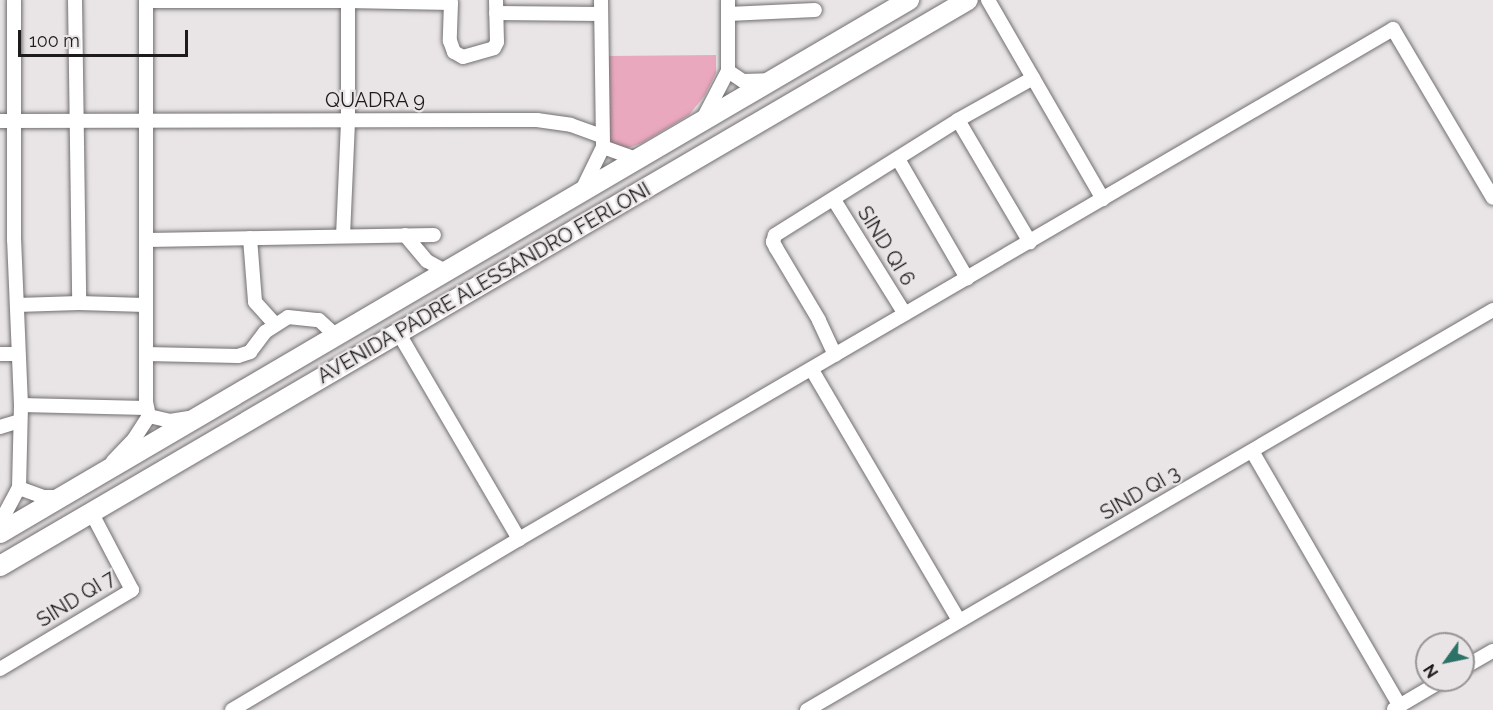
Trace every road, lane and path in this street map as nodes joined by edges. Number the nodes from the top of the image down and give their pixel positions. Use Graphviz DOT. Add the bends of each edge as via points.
graph roads {
  1 [pos="75,0"];
  2 [pos="909,0"];
  3 [pos="968,0"];
  4 [pos="988,0"];
  5 [pos="146,1"];
  6 [pos="348,1"];
  7 [pos="14,2"];
  8 [pos="451,2"];
  9 [pos="0,5"];
  10 [pos="496,7"];
  11 [pos="601,7"];
  12 [pos="728,7"];
  13 [pos="815,10"];
  14 [pos="728,71"];
  15 [pos="1033,78"];
  16 [pos="773,80"];
  17 [pos="348,120"];
  18 [pos="958,120"];
  19 [pos="0,121"];
  20 [pos="14,121"];
  21 [pos="78,121"];
  22 [pos="146,121"];
  23 [pos="700,124"];
  24 [pos="602,142"];
  25 [pos="898,159"];
  26 [pos="638,160"];
  27 [pos="581,192"];
  28 [pos="1493,198"];
  29 [pos="1103,199"];
  30 [pos="834,200"];
  31 [pos="405,235"];
  32 [pos="434,235"];
  33 [pos="343,236"];
  34 [pos="250,238"];
  35 [pos="7,240"];
  36 [pos="147,240"];
  37 [pos="1030,242"];
  38 [pos="452,267"];
  39 [pos="967,278"];
  40 [pos="428,282"];
  41 [pos="473,289"];
  42 [pos="79,303"];
  43 [pos="16,305"];
  44 [pos="145,305"];
  45 [pos="445,306"];
  46 [pos="1493,310"];
  47 [pos="905,314"];
  48 [pos="275,324"];
  49 [pos="398,332"];
  50 [pos="336,336"];
  51 [pos="0,354"];
  52 [pos="18,354"];
  53 [pos="146,354"];
  54 [pos="835,355"];
  55 [pos="812,370"];
  56 [pos="21,405"];
  57 [pos="148,412"];
  58 [pos="197,417"];
  59 [pos="20,422"];
  60 [pos="0,427"];
  61 [pos="167,434"];
  62 [pos="1252,451"];
  63 [pos="179,461"];
  64 [pos="105,469"];
  65 [pos="19,488"];
  66 [pos="62,497"];
  67 [pos="91,513"];
  68 [pos="0,522"];
  69 [pos="0,532"];
  70 [pos="519,539"];
  71 [pos="0,566"];
  72 [pos="958,620"];
  73 [pos="1493,651"];
  74 [pos="1475,662"];
  75 [pos="0,669"];
  76 [pos="1423,692"];
  77 [pos="1396,708"];
  78 [pos="232,710"];
  79 [pos="807,710"];
  1 -- 21 [label="street"];
  2 -- 16 [label="main road, AVENIDA PADRE ALESSANDRO FERLONI"];
  3 -- 41 [label="main road, AVENIDA PADRE ALESSANDRO FERLONI"];
  4 -- 15 [label="street"];
  5 -- 6 [label="street"];
  5 -- 22 [label="street"];
  6 -- 8 [label="street"];
  6 -- 17 [label="street"];
  7 -- 9 [label="street"];
  7 -- 20 [label="street"];
  8 -- 10 [label="street" via="450,40 454,52 463,57 494,48"];
  10 -- 11 [label="street"];
  11 -- 24 [label="street"];
  12 -- 13 [label="street"];
  12 -- 14 [label="street"];
  14 -- 16 [label="street" via="743,81"];
  14 -- 23 [label="street"];
  15 -- 18 [label="street"];
  15 -- 29 [label="street"];
  16 -- 23 [label="main road, AVENIDA PADRE ALESSANDRO FERLONI"];
  17 -- 22 [label="street, QUADRA 9"];
  17 -- 24 [label="street, QUADRA 9" via="537,120 571,125"];
  17 -- 33 [label="street"];
  18 -- 25 [label="street"];
  18 -- 37 [label="street"];
  19 -- 20 [label="street, QUADRA 9"];
  20 -- 21 [label="street, QUADRA 9"];
  20 -- 35 [label="street"];
  21 -- 22 [label="street, QUADRA 9"];
  21 -- 42 [label="street"];
  22 -- 36 [label="street"];
  23 -- 26 [label="main road, AVENIDA PADRE ALESSANDRO FERLONI"];
  24 -- 26 [label="street, QUADRA 9"];
  24 -- 27 [label="street"];
  25 -- 30 [label="street"];
  25 -- 39 [label="street"];
  26 -- 27 [label="main road, AVENIDA PADRE ALESSANDRO FERLONI"];
  27 -- 38 [label="main road, AVENIDA PADRE ALESSANDRO FERLONI"];
  28 -- 29 [label="street" via="1393,29"];
  29 -- 37 [label="street"];
  30 -- 47 [label="street, SIND QI 6"];
  30 -- 54 [label="street" via="776,235 773,242"];
  31 -- 32 [label="street"];
  31 -- 33 [label="street"];
  31 -- 38 [label="street" via="427,261"];
  33 -- 34 [label="street"];
  34 -- 36 [label="street"];
  34 -- 48 [label="street" via="255,302"];
  35 -- 43 [label="street"];
  36 -- 44 [label="street"];
  37 -- 39 [label="street"];
  38 -- 40 [label="main road, AVENIDA PADRE ALESSANDRO FERLONI"];
  38 -- 41 [label="main road" via="460,280"];
  39 -- 47 [label="street"];
  40 -- 45 [label="main road" via="442,292"];
  40 -- 50 [label="main road, AVENIDA PADRE ALESSANDRO FERLONI"];
  41 -- 45 [label="main road, AVENIDA PADRE ALESSANDRO FERLONI"];
  42 -- 43 [label="street"];
  42 -- 44 [label="street"];
  43 -- 52 [label="street"];
  44 -- 53 [label="street"];
  45 -- 49 [label="main road, AVENIDA PADRE ALESSANDRO FERLONI"];
  46 -- 62 [label="street, SIND QI 3"];
  47 -- 54 [label="street"];
  48 -- 50 [label="street" via="288,317 319,320"];
  48 -- 53 [label="street" via="250,352 238,356"];
  49 -- 63 [label="main road, AVENIDA PADRE ALESSANDRO FERLONI"];
  49 -- 70 [label="street"];
  50 -- 58 [label="main road, AVENIDA PADRE ALESSANDRO FERLONI"];
  51 -- 52 [label="street"];
  52 -- 56 [label="street"];
  53 -- 57 [label="street"];
  54 -- 55 [label="street"];
  55 -- 70 [label="street"];
  55 -- 72 [label="street"];
  56 -- 57 [label="street"];
  56 -- 59 [label="street"];
  57 -- 58 [label="street" via="170,422"];
  57 -- 64 [label="street" via="134,439"];
  58 -- 61 [label="main road, AVENIDA PADRE ALESSANDRO FERLONI"];
  59 -- 60 [label="street"];
  59 -- 65 [label="street"];
  61 -- 63 [label="main road" via="165,450 171,459"];
  61 -- 64 [label="main road, AVENIDA PADRE ALESSANDRO FERLONI"];
  62 -- 72 [label="street, SIND QI 3"];
  62 -- 77 [label="street"];
  63 -- 67 [label="main road, AVENIDA PADRE ALESSANDRO FERLONI"];
  64 -- 66 [label="main road, AVENIDA PADRE ALESSANDRO FERLONI"];
  65 -- 66 [label="street" via="44,497"];
  65 -- 68 [label="street"];
  66 -- 69 [label="main road, AVENIDA PADRE ALESSANDRO FERLONI"];
  67 -- 71 [label="main road, AVENIDA PADRE ALESSANDRO FERLONI"];
  67 -- 75 [label="street, SIND QI 7" via="132,590"];
  70 -- 78 [label="street"];
  72 -- 79 [label="street, SIND QI 3"];
  73 -- 74 [label="street"];
  76 -- 77 [label="street"];
}
